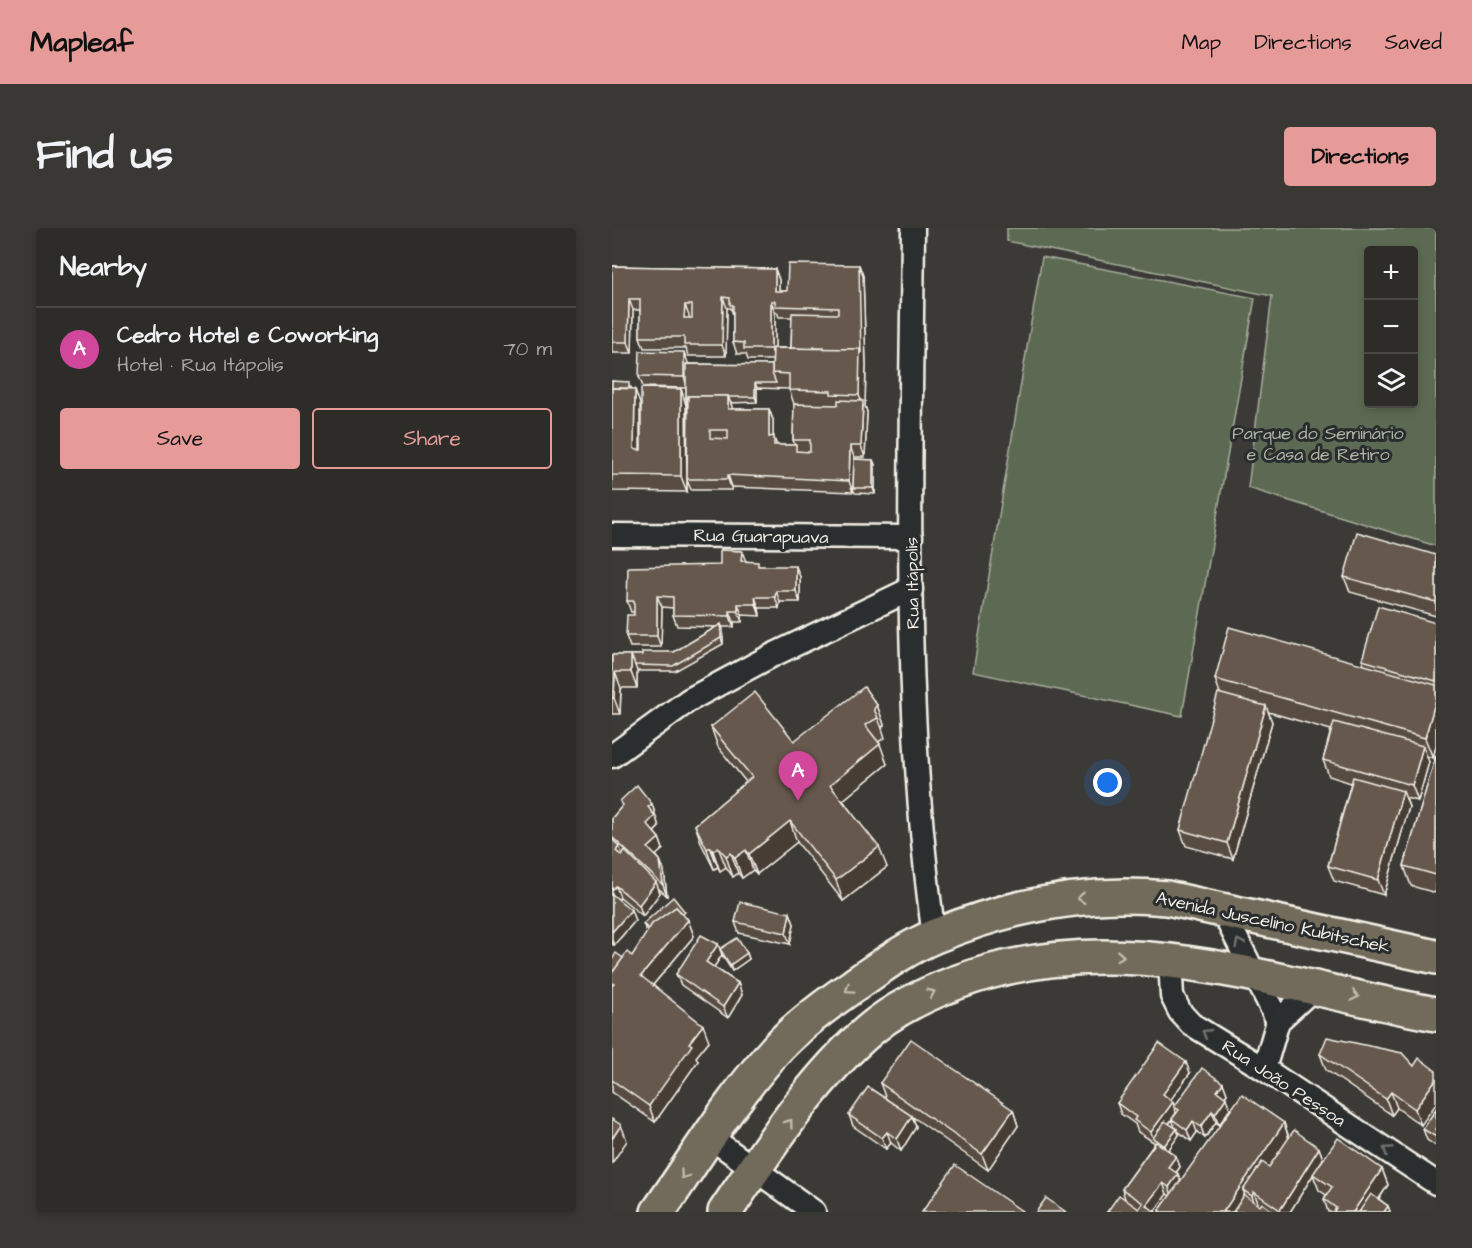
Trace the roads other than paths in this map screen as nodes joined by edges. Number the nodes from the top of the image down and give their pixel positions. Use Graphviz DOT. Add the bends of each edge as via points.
graph roads {
  1 [pos="913,228"];
  2 [pos="612,535"];
  3 [pos="911,537"];
  4 [pos="911,589"];
  5 [pos="612,756"];
  6 [pos="1222,910"];
  7 [pos="934,936"];
  8 [pos="1436,957"];
  9 [pos="1170,959"];
  10 [pos="1256,976"];
  11 [pos="1314,987"];
  12 [pos="1436,1014"];
  13 [pos="1278,1021"];
  14 [pos="1264,1069"];
  15 [pos="710,1137"];
  16 [pos="754,1169"];
  17 [pos="1436,1183"];
  18 [pos="658,1212"];
  19 [pos="725,1212"];
  20 [pos="814,1212"];
  1 -- 3 [label="street, Rua Itápolis"];
  2 -- 3 [label="street, Rua Guarapuava"];
  3 -- 4 [label="street, Rua Itápolis"];
  4 -- 5 [label="street" via="689,700"];
  4 -- 7 [label="street, Rua Itápolis" via="919,814"];
  6 -- 7 [label="main road, Avenida Juscelino Kubitschek, one-way" via="1137,895 1081,898 1029,907"];
  6 -- 8 [label="main road, Avenida Juscelino Kubitschek"];
  10 -- 6 [label="street, one-way"];
  7 -- 15 [label="main road, Avenida Juscelino Kubitschek, one-way" via="884,964 809,1018 751,1078"];
  9 -- 10 [label="main road"];
  14 -- 9 [label="street, Rua João Pessoa, one-way" via="1191,1024 1180,1012 1172,996"];
  16 -- 9 [label="main road, one-way" via="820,1080 843,1056 872,1028 930,993 1004,967 1044,959 1111,955"];
  10 -- 11 [label="main road"];
  10 -- 13 [label="street"];
  11 -- 12 [label="main road, one-way"];
  11 -- 13 [label="street"];
  13 -- 14 [label="street"];
  17 -- 14 [label="street, Rua João Pessoa, one-way"];
  15 -- 16 [label="street"];
  15 -- 18 [label="main road, Avenida Juscelino Kubitschek, one-way"];
  16 -- 19 [label="main road"];
  16 -- 20 [label="street"];
}
